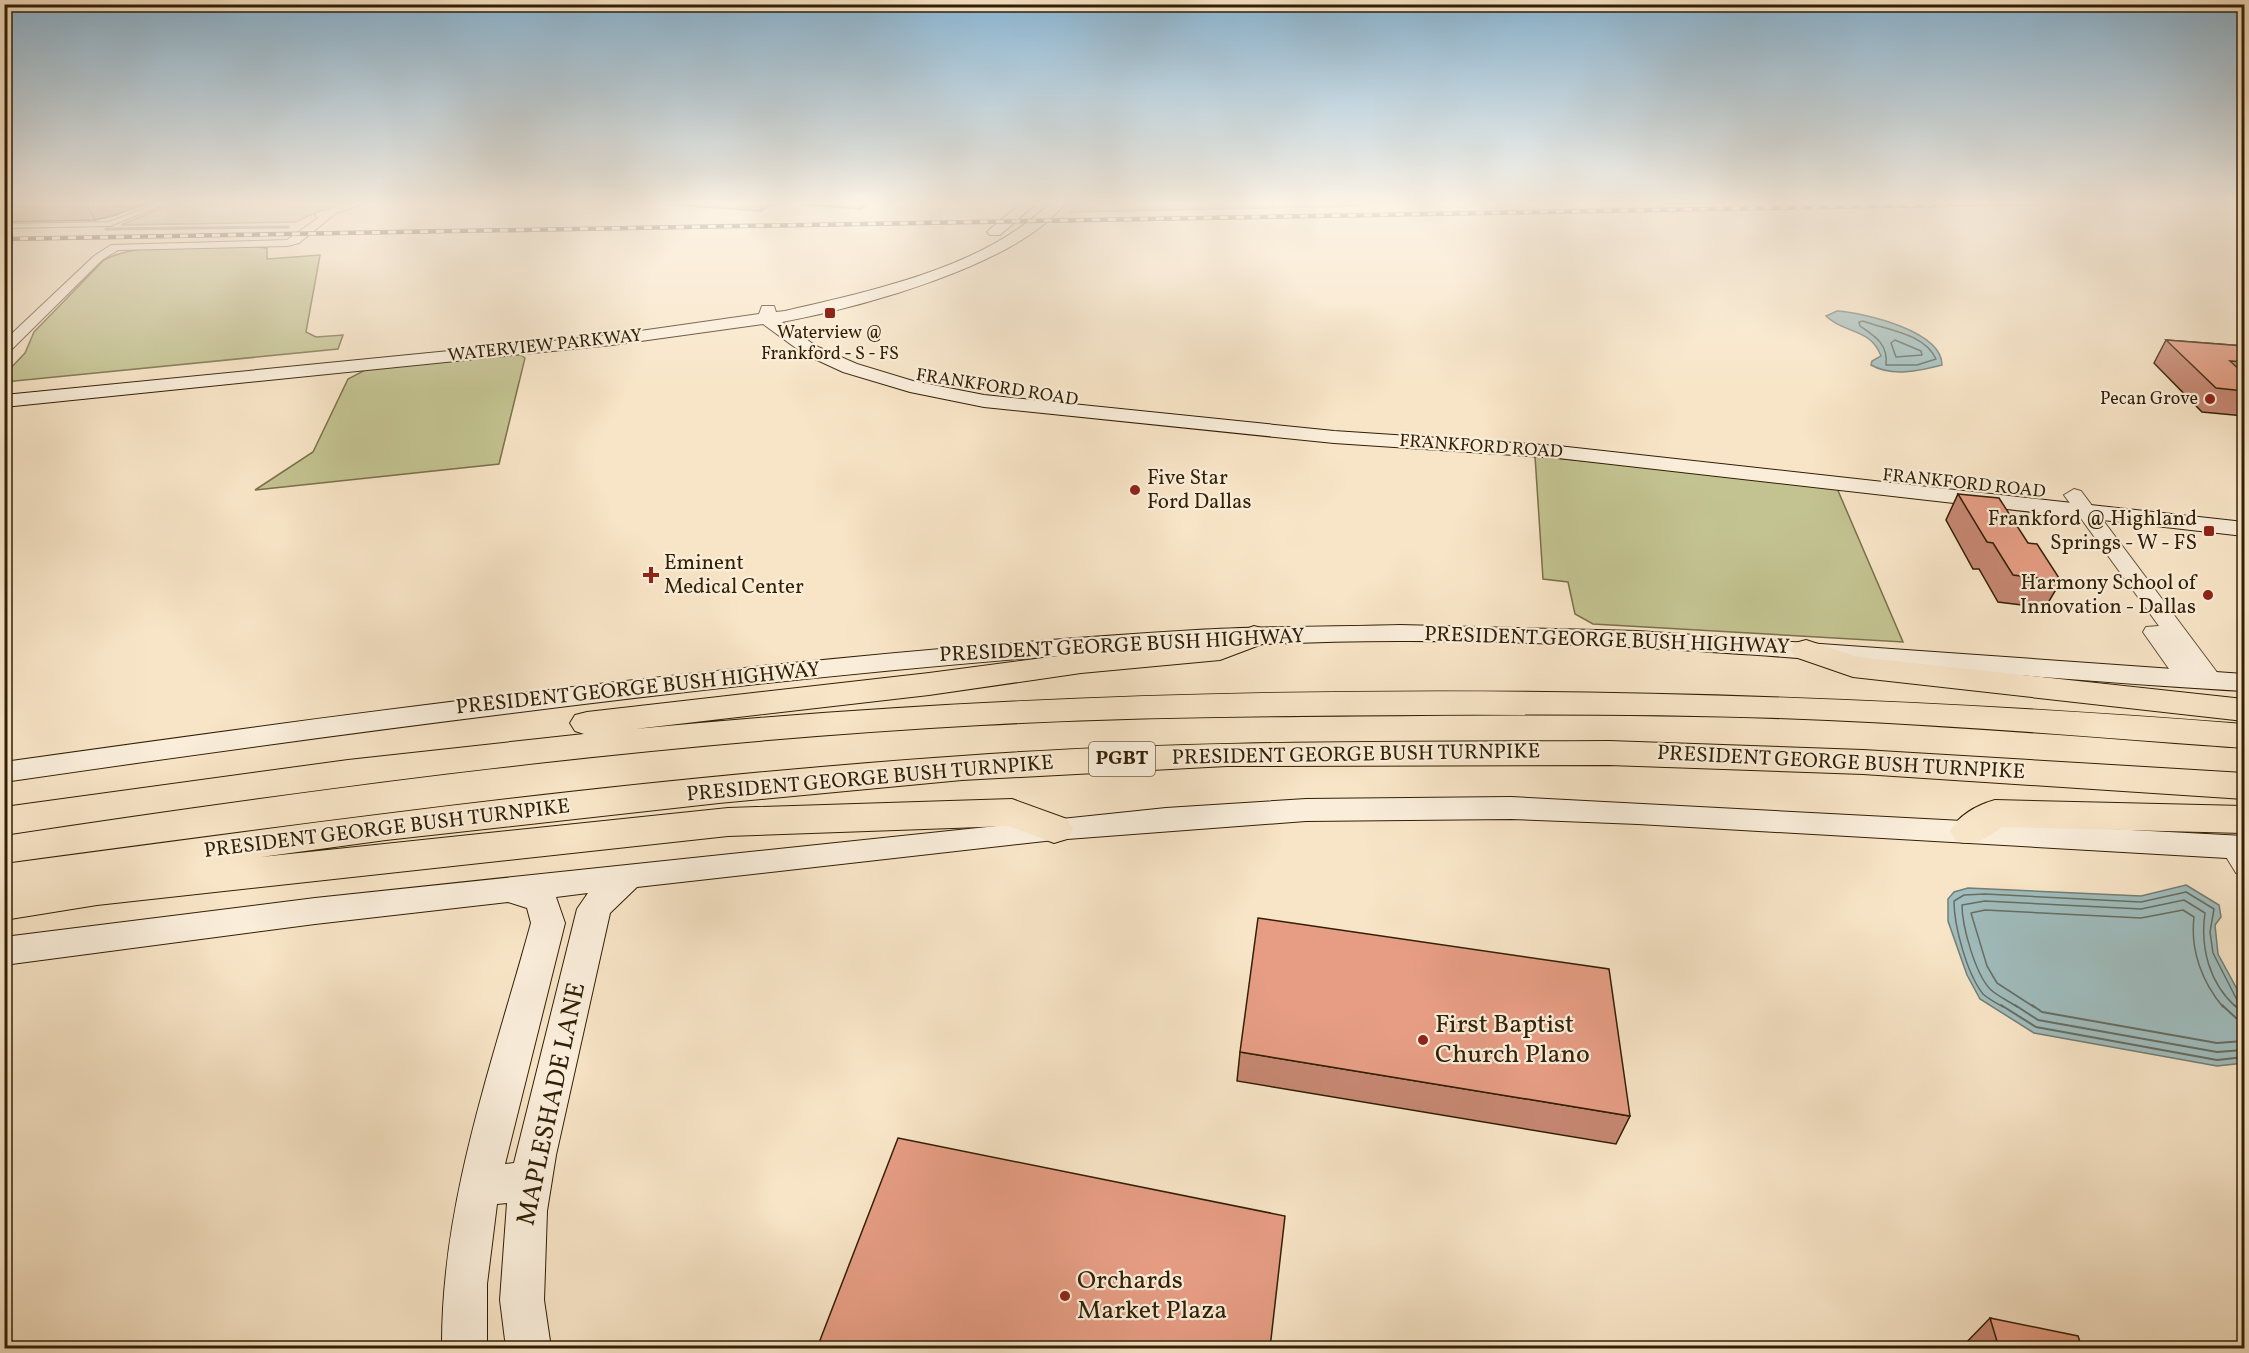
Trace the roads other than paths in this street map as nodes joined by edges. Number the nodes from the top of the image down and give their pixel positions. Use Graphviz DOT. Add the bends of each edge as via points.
graph roads {
  1 [pos="91,265"];
  2 [pos="958,265"];
  3 [pos="925,266"];
  4 [pos="942,272"];
  5 [pos="773,315"];
  6 [pos="16,338"];
  7 [pos="4,349"];
  8 [pos="343,361"];
  9 [pos="4,363"];
  10 [pos="4,390"];
  11 [pos="4,401"];
  12 [pos="2070,501"];
  13 [pos="2244,513"];
  14 [pos="2244,528"];
  15 [pos="1254,636"];
  16 [pos="1806,650"];
  17 [pos="2199,679"];
  18 [pos="2244,683"];
  19 [pos="2244,710"];
  20 [pos="2244,736"];
  21 [pos="4,772"];
  22 [pos="2244,786"];
  23 [pos="69,811"];
  24 [pos="4,821"];
  25 [pos="1054,830"];
  26 [pos="1969,831"];
  27 [pos="2241,845"];
  28 [pos="629,876"];
  29 [pos="4,879"];
  30 [pos="508,890"];
  31 [pos="4,904"];
  32 [pos="4,951"];
  33 [pos="531,1181"];
  34 [pos="480,1186"];
  35 [pos="465,1348"];
  36 [pos="529,1348"];
  1 -- 6 [label="street"];
  2 -- 4 [label="main road, WATERVIEW PARKWAY"];
  3 -- 4 [label="main road"];
  3 -- 5 [label="main road, WATERVIEW PARKWAY"];
  4 -- 5 [label="main road, WATERVIEW PARKWAY" via="882,293"];
  5 -- 8 [label="main road, WATERVIEW PARKWAY" via="645,336"];
  5 -- 12 [label="main road, FRANKFORD ROAD" via="794,340 826,358 883,379 984,401"];
  6 -- 7 [label="street"];
  6 -- 9 [label="street" via="13,353"];
  8 -- 10 [label="main road, WATERVIEW PARKWAY"];
  8 -- 11 [label="main road, WATERVIEW PARKWAY"];
  12 -- 13 [label="main road, FRANKFORD ROAD"];
  12 -- 14 [label="main road, FRANKFORD ROAD"];
  12 -- 17 [label="street"];
  15 -- 16 [label="main road, PRESIDENT GEORGE BUSH HIGHWAY" via="1519,635"];
  15 -- 21 [label="main road, PRESIDENT GEORGE BUSH HIGHWAY" via="1023,649 623,690 345,723"];
  15 -- 23 [label="highway" via="1220,650 1081,663 399,747 119,790"];
  16 -- 17 [label="main road, PRESIDENT GEORGE BUSH HIGHWAY"];
  16 -- 19 [label="highway" via="1853,667"];
  17 -- 18 [label="main road, PRESIDENT GEORGE BUSH HIGHWAY"];
  20 -- 23 [label="highway" via="1962,716 1688,704 1078,709 925,717 579,746"];
  22 -- 29 [label="highway, PRESIDENT GEORGE BUSH TURNPIKE / PGBT" via="1875,763 1609,753 1227,754 963,768 719,790 386,826"];
  23 -- 24 [label="highway"];
  25 -- 26 [label="main road" via="1238,814 1443,808 1638,813"];
  25 -- 28 [label="main road"];
  25 -- 31 [label="highway" via="1012,812 728,822 97,890"];
  26 -- 27 [label="highway" via="1995,813"];
  28 -- 30 [label="main road"];
  28 -- 33 [label="main road, MAPLESHADE LANE" via="594,909"];
  30 -- 32 [label="main road"];
  30 -- 34 [label="main road, MAPLESHADE LANE" via="542,901 548,923"];
  33 -- 34 [label="main road"];
  33 -- 36 [label="main road, MAPLESHADE LANE" via="522,1253 522,1300"];
  34 -- 35 [label="main road, MAPLESHADE LANE" via="465,1263"];
}
